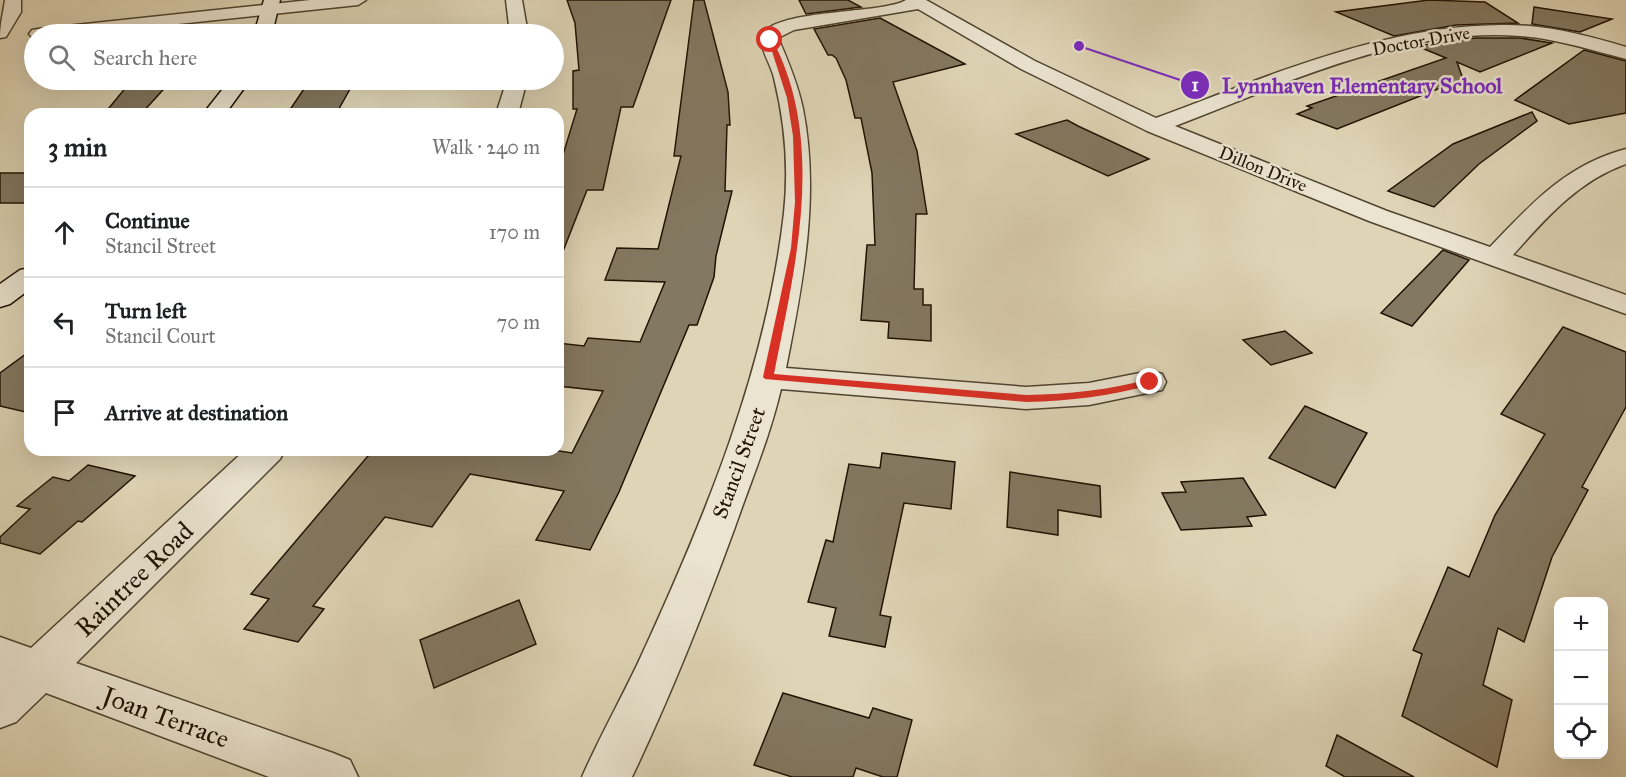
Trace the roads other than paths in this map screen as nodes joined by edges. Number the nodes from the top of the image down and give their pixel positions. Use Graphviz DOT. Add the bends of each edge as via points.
graph roads {
  1 [pos="13,0"];
  2 [pos="358,0"];
  3 [pos="514,0"];
  4 [pos="917,2"];
  5 [pos="270,5"];
  6 [pos="122,24"];
  7 [pos="265,24"];
  8 [pos="518,24"];
  9 [pos="0,33"];
  10 [pos="24,36"];
  11 [pos="0,39"];
  12 [pos="1626,53"];
  13 [pos="232,90"];
  14 [pos="514,90"];
  15 [pos="219,108"];
  16 [pos="509,108"];
  17 [pos="1155,126"];
  18 [pos="1626,156"];
  19 [pos="1495,258"];
  20 [pos="24,280"];
  21 [pos="0,298"];
  22 [pos="1626,306"];
  23 [pos="768,377"];
  24 [pos="1150,382"];
  25 [pos="260,456"];
  26 [pos="20,664"];
  27 [pos="0,707"];
  28 [pos="333,777"];
  29 [pos="607,777"];
  1 -- 9 [label="street" via="12,12"];
  2 -- 5 [label="street"];
  3 -- 8 [label="street"];
  4 -- 17 [label="street, Dillon Drive" via="1028,65"];
  4 -- 23 [label="street, Stancil Street" via="799,22 772,34 770,40 790,98 797,136 799,202 795,248"];
  5 -- 6 [label="street"];
  5 -- 7 [label="street"];
  10 -- 11 [label="street"];
  12 -- 17 [label="street, Doctor Drive" via="1583,40 1526,31 1450,34 1334,60"];
  13 -- 15 [label="street"];
  14 -- 16 [label="street"];
  17 -- 19 [label="street, Dillon Drive" via="1378,216"];
  18 -- 19 [label="street" via="1590,170 1564,186"];
  19 -- 22 [label="street, Dillon Drive"];
  20 -- 21 [label="street"];
  23 -- 24 [label="street" via="1026,398 1116,391"];
  23 -- 29 [label="street, Stancil Street" via="691,592 641,711"];
  25 -- 26 [label="street, Raintree Road"];
  26 -- 27 [label="street, Raintree Road"];
  26 -- 28 [label="street, Joan Terrace"];
}
